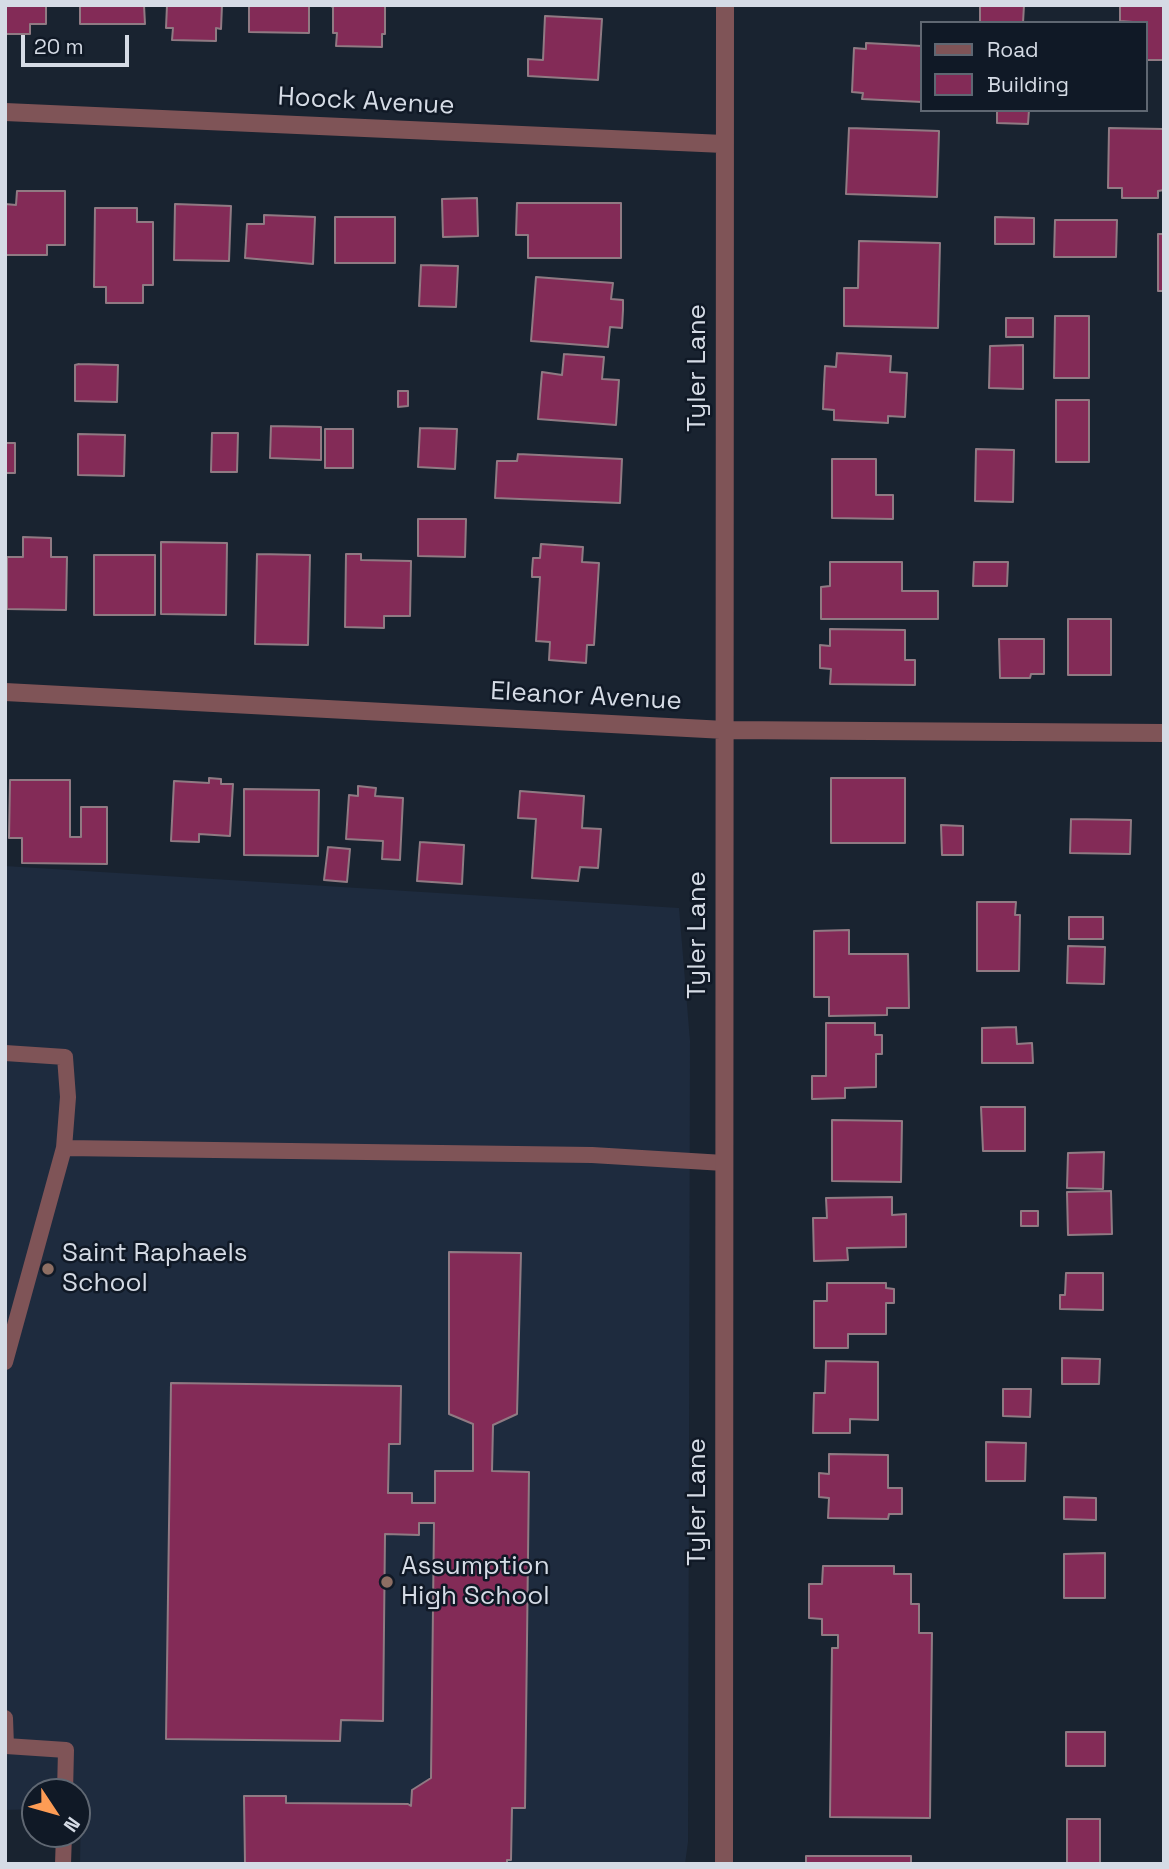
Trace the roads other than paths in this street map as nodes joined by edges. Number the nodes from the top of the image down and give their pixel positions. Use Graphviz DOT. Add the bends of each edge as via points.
graph roads {
  1 [pos="725,5"];
  2 [pos="5,112"];
  3 [pos="724,144"];
  4 [pos="5,692"];
  5 [pos="725,730"];
  6 [pos="1164,733"];
  7 [pos="5,1053"];
  8 [pos="64,1148"];
  9 [pos="724,1163"];
  10 [pos="5,1362"];
  11 [pos="5,1718"];
  12 [pos="65,1778"];
  13 [pos="724,1864"];
  1 -- 3 [label="street, Tyler Lane"];
  2 -- 3 [label="street, Hoock Avenue"];
  3 -- 5 [label="street, Tyler Lane"];
  4 -- 5 [label="street, Eleanor Avenue"];
  5 -- 6 [label="street, Eleanor Avenue"];
  5 -- 9 [label="street, Tyler Lane"];
  7 -- 8 [label="lane" via="65,1057"];
  8 -- 9 [label="lane" via="592,1155"];
  8 -- 10 [label="lane"];
  9 -- 13 [label="street, Tyler Lane"];
  11 -- 12 [label="lane" via="6,1746 66,1750"];
}
